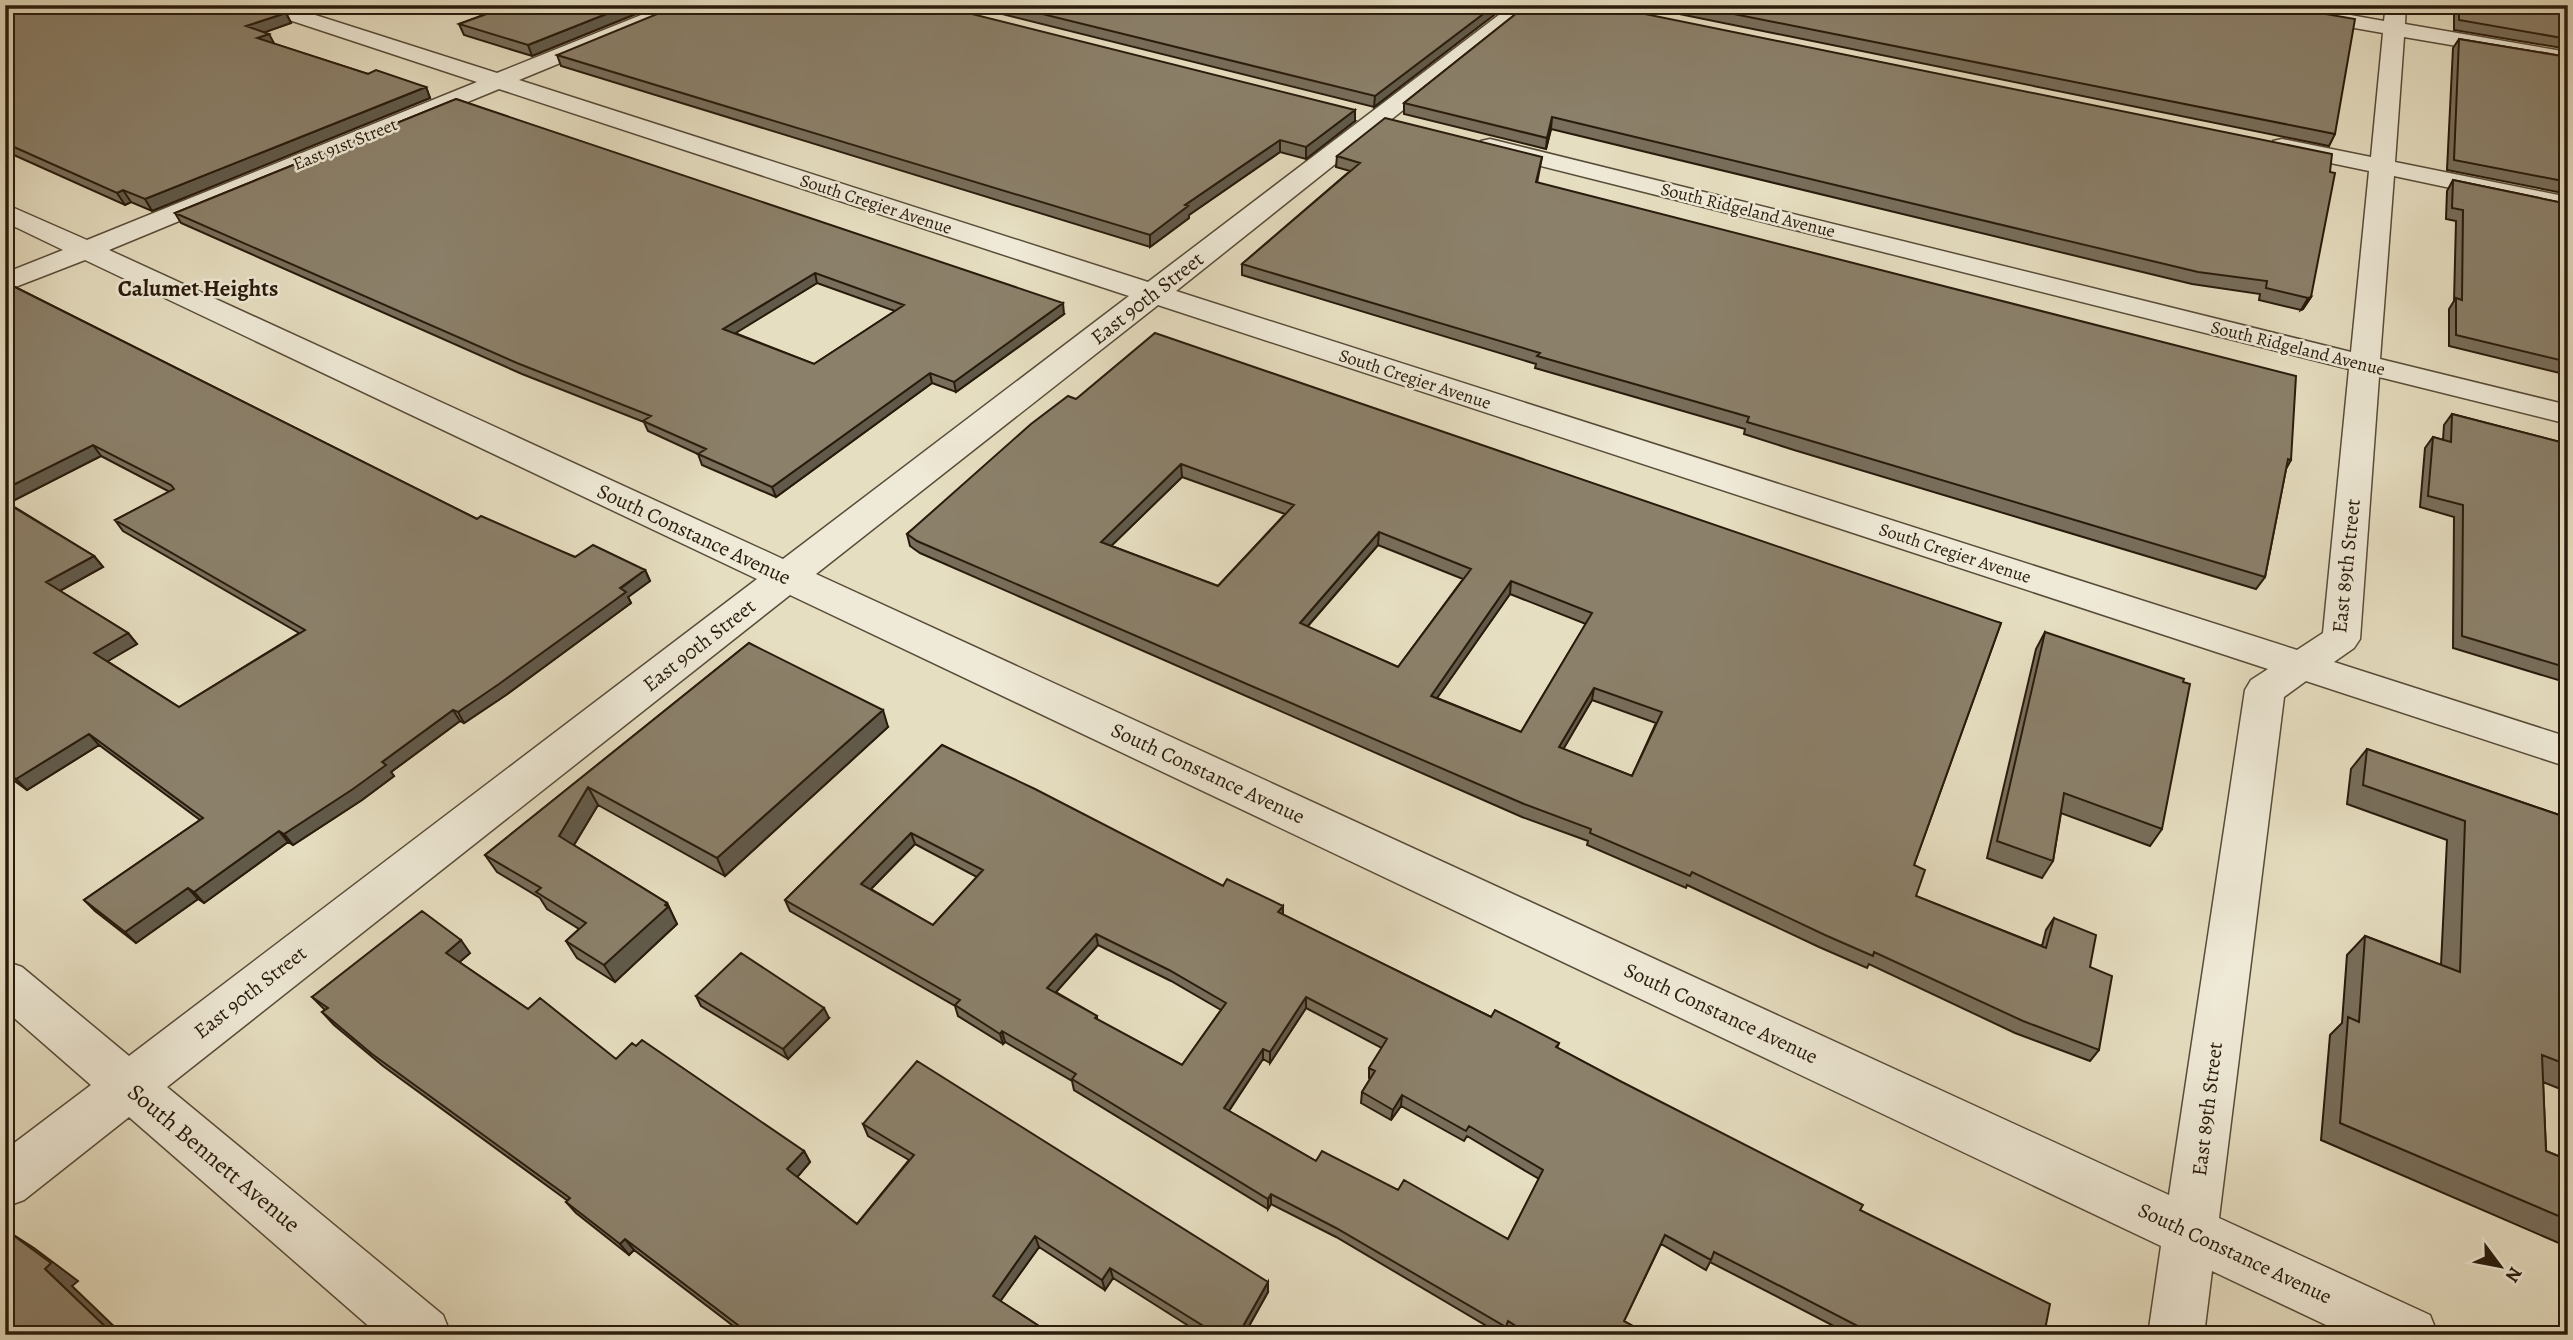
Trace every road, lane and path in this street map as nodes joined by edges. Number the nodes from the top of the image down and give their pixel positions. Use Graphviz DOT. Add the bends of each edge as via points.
graph roads {
  1 [pos="263,5"];
  2 [pos="684,5"];
  3 [pos="1525,5"];
  4 [pos="2257,5"];
  5 [pos="2395,17"];
  6 [pos="2568,59"];
  7 [pos="498,82"];
  8 [pos="1466,140"];
  9 [pos="2260,142"];
  10 [pos="2382,167"];
  11 [pos="2568,205"];
  12 [pos="5,212"];
  13 [pos="86,250"];
  14 [pos="5,283"];
  15 [pos="1153,294"];
  16 [pos="2365,365"];
  17 [pos="2568,415"];
  18 [pos="787,577"];
  19 [pos="2302,666"];
  20 [pos="2568,752"];
  21 [pos="5,981"];
  22 [pos="130,1086"];
  23 [pos="5,1182"];
  24 [pos="2191,1233"];
  25 [pos="423,1335"];
  26 [pos="2176,1335"];
  27 [pos="2410,1335"];
  1 -- 7 [label="street, South Cregier Avenue"];
  2 -- 7 [label="street, East 91st Street"];
  3 -- 15 [label="street, East 90th Street"];
  4 -- 5 [label="street"];
  5 -- 6 [label="street"];
  5 -- 10 [label="street, East 89th Street"];
  7 -- 13 [label="street, East 91st Street"];
  7 -- 15 [label="street, South Cregier Avenue"];
  8 -- 16 [label="street, South Ridgeland Avenue"];
  9 -- 10 [label="street"];
  10 -- 11 [label="street"];
  10 -- 16 [label="street, East 89th Street"];
  12 -- 13 [label="street, South Constance Avenue"];
  13 -- 14 [label="street, East 91st Street"];
  13 -- 18 [label="street, South Constance Avenue"];
  15 -- 18 [label="street, East 90th Street"];
  15 -- 19 [label="street, South Cregier Avenue"];
  16 -- 17 [label="street, South Ridgeland Avenue"];
  16 -- 19 [label="street, East 89th Street" via="2342,639"];
  18 -- 22 [label="street, East 90th Street"];
  18 -- 24 [label="street, South Constance Avenue"];
  19 -- 20 [label="street, South Cregier Avenue"];
  19 -- 24 [label="street, East 89th Street" via="2265,690"];
  21 -- 22 [label="street, South Bennett Avenue"];
  22 -- 23 [label="street, East 90th Street"];
  22 -- 25 [label="street, South Bennett Avenue"];
  24 -- 26 [label="street, East 89th Street"];
  24 -- 27 [label="street, South Constance Avenue"];
}
